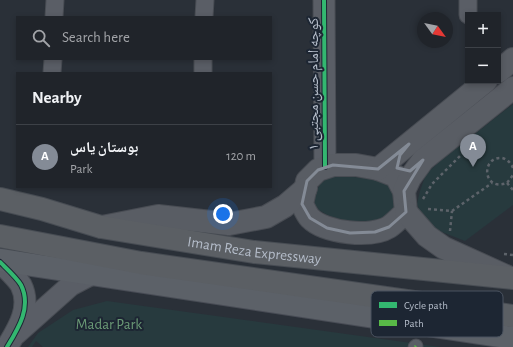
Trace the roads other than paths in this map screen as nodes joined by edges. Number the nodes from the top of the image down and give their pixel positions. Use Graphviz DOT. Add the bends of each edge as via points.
graph roads {
  1 [pos="55,0"];
  2 [pos="205,0"];
  3 [pos="324,0"];
  4 [pos="468,0"];
  5 [pos="468,12"];
  6 [pos="54,16"];
  7 [pos="204,16"];
  8 [pos="513,59"];
  9 [pos="53,60"];
  10 [pos="203,60"];
  11 [pos="501,69"];
  12 [pos="52,72"];
  13 [pos="203,72"];
  14 [pos="478,84"];
  15 [pos="468,88"];
  16 [pos="513,88"];
  17 [pos="408,144"];
  18 [pos="423,160"];
  19 [pos="325,168"];
  20 [pos="378,169"];
  21 [pos="306,188"];
  22 [pos="0,199"];
  23 [pos="414,204"];
  24 [pos="101,227"];
  25 [pos="0,236"];
  26 [pos="0,261"];
  27 [pos="141,263"];
  28 [pos="92,274"];
  29 [pos="512,278"];
  30 [pos="371,296"];
  31 [pos="503,315"];
  32 [pos="371,316"];
  33 [pos="513,316"];
  34 [pos="503,336"];
  35 [pos="513,338"];
  36 [pos="11,341"];
  1 -- 6 [label="street"];
  2 -- 7 [label="street"];
  3 -- 19 [label="street, کوچه امام حسن مجتبی ۱"];
  4 -- 5 [label="street"];
  8 -- 11 [label="main road"];
  9 -- 12 [label="street"];
  10 -- 13 [label="street"];
  14 -- 15 [label="main road"];
  15 -- 17 [label="main road"];
  16 -- 18 [label="main road"];
  17 -- 18 [label="main road" via="397,160 398,169 410,171"];
  17 -- 20 [label="main road"];
  18 -- 23 [label="main road" via="410,178"];
  19 -- 20 [label="main road" via="349,165"];
  19 -- 21 [label="main road" via="318,170 307,181"];
  20 -- 23 [label="main road" via="396,176"];
  21 -- 23 [label="main road" via="302,204 310,218 327,228 350,232 375,232 389,227"];
  21 -- 24 [label="main road" via="285,206 266,216 229,224 158,216"];
  22 -- 24 [label="highway, Imam Reza Expressway"];
  23 -- 29 [label="main road" via="427,236 444,248"];
  24 -- 29 [label="highway, Imam Reza Expressway" via="254,252"];
  25 -- 27 [label="highway, Imam Reza Expressway"];
  26 -- 28 [label="main road"];
  26 -- 36 [label="street" via="21,285 25,301 23,318"];
  27 -- 28 [label="main road"];
  27 -- 30 [label="highway, Imam Reza Expressway"];
  28 -- 32 [label="main road"];
  28 -- 36 [label="street" via="71,285"];
  31 -- 33 [label="highway, Imam Reza Expressway"];
  34 -- 35 [label="main road"];
}
